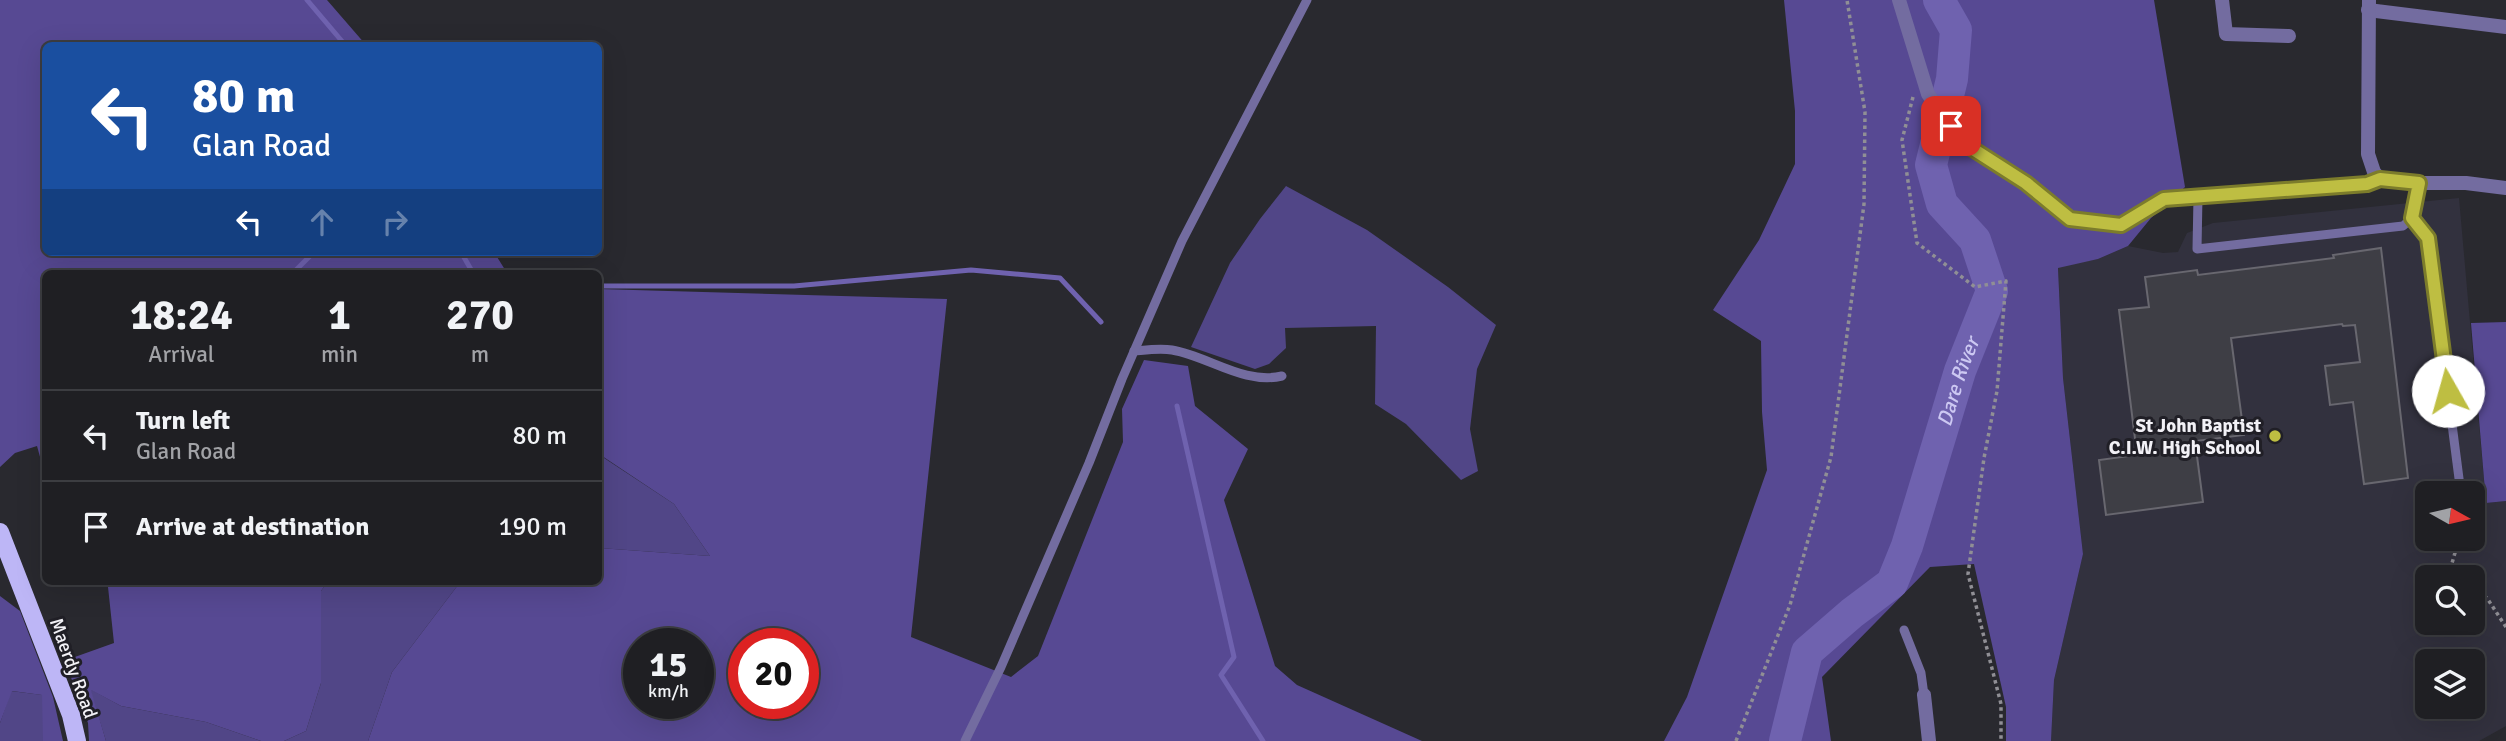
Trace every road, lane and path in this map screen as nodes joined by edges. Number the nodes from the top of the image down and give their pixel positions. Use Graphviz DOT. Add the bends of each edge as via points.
graph roads {
  1 [pos="1307,0"];
  2 [pos="1847,0"];
  3 [pos="1899,0"];
  4 [pos="2222,0"];
  5 [pos="2368,5"];
  6 [pos="2506,27"];
  7 [pos="2289,36"];
  8 [pos="1920,69"];
  9 [pos="2380,179"];
  10 [pos="2419,183"];
  11 [pos="2506,188"];
  12 [pos="2198,197"];
  13 [pos="2412,218"];
  14 [pos="1134,351"];
  15 [pos="1282,376"];
  16 [pos="2458,481"];
  17 [pos="0,532"];
  18 [pos="2485,596"];
  19 [pos="2506,627"];
  20 [pos="1903,630"];
  21 [pos="1924,695"];
  22 [pos="77,741"];
  23 [pos="965,741"];
  24 [pos="1736,741"];
  25 [pos="1928,741"];
  26 [pos="2001,741"];
  1 -- 14 [label="lane" via="1182,241"];
  2 -- 24 [label="path" via="1865,112 1864,204 1831,457 1790,605"];
  3 -- 8 [label="street"];
  4 -- 7 [label="street" via="2226,34"];
  5 -- 6 [label="street"];
  5 -- 9 [label="street" via="2368,154"];
  8 -- 12 [label="street" via="1928,94 1962,142 2026,183 2070,219 2121,225 2164,199"];
  8 -- 26 [label="path" via="1902,141 1917,243 1975,287 2006,281 1997,391 1968,573 2001,704"];
  9 -- 10 [label="street"];
  9 -- 12 [label="street" via="2367,184"];
  10 -- 11 [label="street"];
  10 -- 13 [label="lane"];
  12 -- 13 [label="lane" via="2197,249 2403,226"];
  13 -- 16 [label="lane" via="2428,238"];
  14 -- 15 [label="lane" via="1172,350 1268,379"];
  14 -- 23 [label="lane"];
  17 -- 22 [label="main road, Maerdy Road"];
  18 -- 19 [label="path"];
  20 -- 21 [label="lane" via="1921,673"];
  21 -- 25 [label="street"];
}
